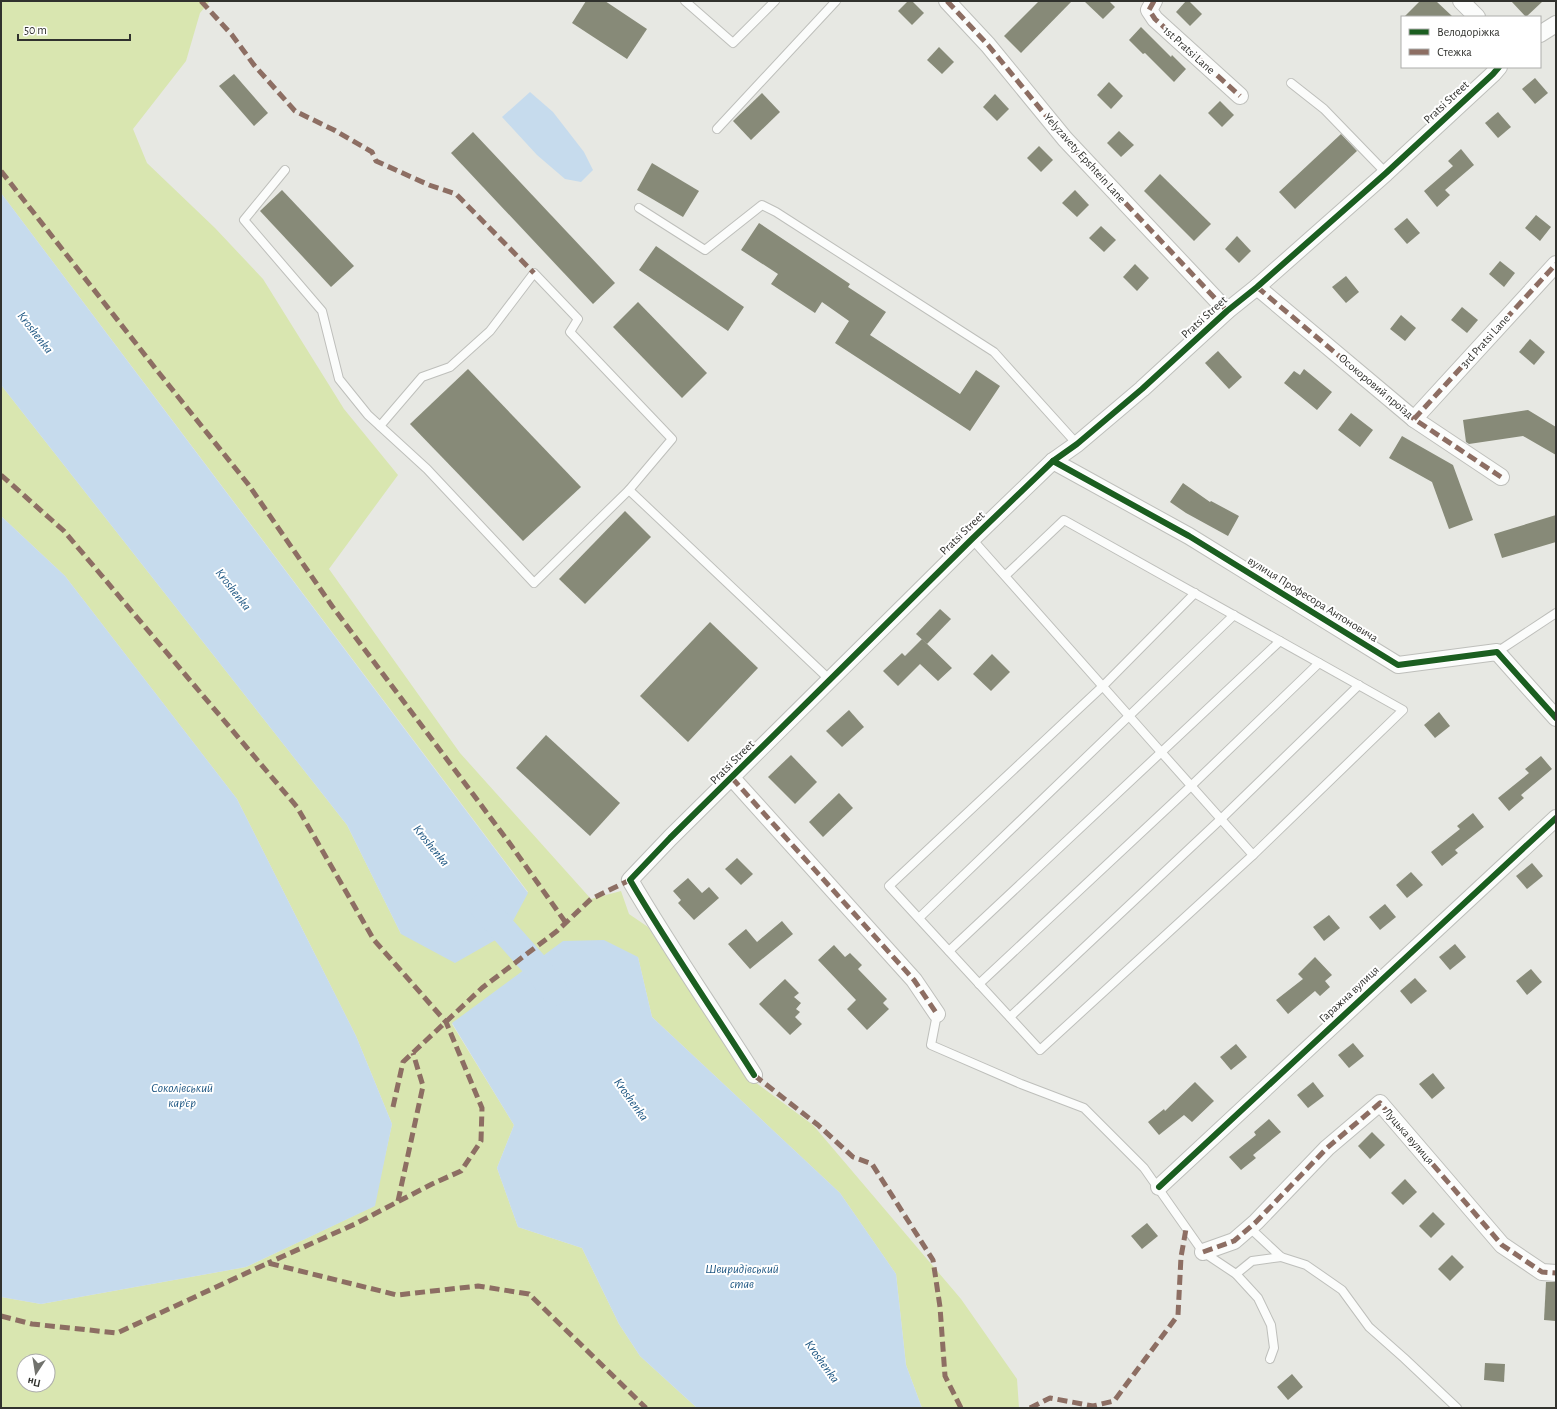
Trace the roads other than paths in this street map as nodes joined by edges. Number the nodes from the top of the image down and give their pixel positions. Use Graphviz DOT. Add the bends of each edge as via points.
graph roads {
  1 [pos="685,1"];
  2 [pos="774,1"];
  3 [pos="836,1"];
  4 [pos="947,1"];
  5 [pos="1154,1"];
  6 [pos="1461,1"];
  7 [pos="1476,16"];
  8 [pos="1556,24"];
  9 [pos="1541,33"];
  10 [pos="1498,68"];
  11 [pos="1291,83"];
  12 [pos="1240,96"];
  13 [pos="717,130"];
  14 [pos="285,170"];
  15 [pos="1386,173"];
  16 [pos="639,208"];
  17 [pos="1556,264"];
  18 [pos="1257,287"];
  19 [pos="1227,311"];
  20 [pos="1414,419"];
  21 [pos="380,426"];
  22 [pos="1077,444"];
  23 [pos="1053,461"];
  24 [pos="1501,477"];
  25 [pos="629,490"];
  26 [pos="972,539"];
  27 [pos="1005,576"];
  28 [pos="1195,593"];
  29 [pos="1556,613"];
  30 [pos="1234,615"];
  31 [pos="1280,641"];
  32 [pos="1497,652"];
  33 [pos="1319,663"];
  34 [pos="830,680"];
  35 [pos="1359,685"];
  36 [pos="1103,686"];
  37 [pos="1130,716"];
  38 [pos="1556,718"];
  39 [pos="1161,752"];
  40 [pos="732,778"];
  41 [pos="1191,786"];
  42 [pos="1556,818"];
  43 [pos="1221,819"];
  44 [pos="1253,855"];
  45 [pos="919,918"];
  46 [pos="949,951"];
  47 [pos="979,984"];
  48 [pos="937,1014"];
  49 [pos="1010,1017"];
  50 [pos="754,1076"];
  51 [pos="1159,1187"];
  52 [pos="1250,1228"];
  53 [pos="1203,1252"];
  54 [pos="1281,1257"];
  55 [pos="1556,1273"];
  56 [pos="1236,1274"];
  57 [pos="1270,1359"];
  58 [pos="1457,1408"];
  1 -- 2 [label="lane" via="733,43"];
  3 -- 13 [label="lane"];
  4 -- 19 [label="street, Yelyzavety Epshtein Lane" via="988,45 1065,139"];
  5 -- 12 [label="street, 1st Pratsi Lane" via="1149,10 1155,19"];
  6 -- 7 [label="street"];
  8 -- 9 [label="street"];
  10 -- 15 [label="street, Pratsi Street"];
  11 -- 15 [label="lane" via="1324,109"];
  14 -- 21 [label="lane" via="244,220 322,311 340,379 368,415"];
  15 -- 18 [label="street, Pratsi Street"];
  16 -- 22 [label="lane" via="705,250 762,205 776,212 994,352"];
  17 -- 20 [label="street, 3rd Pratsi Lane"];
  18 -- 19 [label="street, Pratsi Street"];
  18 -- 20 [label="street, Осокоровий проїзд"];
  19 -- 22 [label="street, Pratsi Street"];
  20 -- 24 [label="street, Осокоровий проїзд"];
  21 -- 25 [label="lane" via="427,469 534,583"];
  21 -- 25 [label="lane" via="422,377 450,367 490,331 534,273 578,318 570,332 672,439"];
  22 -- 23 [label="street, Pratsi Street"];
  23 -- 26 [label="street, Pratsi Street"];
  23 -- 32 [label="street, вулиця Професора Антоновича" via="1189,536 1398,665"];
  25 -- 34 [label="lane"];
  26 -- 27 [label="lane"];
  26 -- 34 [label="street, Pratsi Street"];
  27 -- 28 [label="lane" via="1064,520"];
  27 -- 36 [label="lane"];
  28 -- 30 [label="lane"];
  28 -- 36 [label="lane"];
  29 -- 32 [label="lane"];
  30 -- 31 [label="lane"];
  30 -- 37 [label="lane"];
  31 -- 33 [label="lane"];
  31 -- 39 [label="lane"];
  32 -- 38 [label="street"];
  33 -- 35 [label="lane"];
  33 -- 41 [label="lane"];
  34 -- 40 [label="street, Pratsi Street"];
  35 -- 43 [label="lane"];
  35 -- 44 [label="lane" via="1403,710"];
  36 -- 37 [label="lane"];
  36 -- 45 [label="lane" via="889,886"];
  37 -- 39 [label="lane"];
  37 -- 45 [label="lane"];
  39 -- 41 [label="lane"];
  39 -- 46 [label="lane"];
  40 -- 48 [label="street, Pratsi Street" via="914,980"];
  40 -- 50 [label="street, Pratsi Street" via="630,880"];
  41 -- 43 [label="lane"];
  41 -- 47 [label="lane"];
  42 -- 51 [label="street, Гаражна вулиця"];
  43 -- 44 [label="lane"];
  43 -- 49 [label="lane"];
  44 -- 49 [label="lane" via="1040,1050"];
  45 -- 46 [label="lane"];
  46 -- 47 [label="lane"];
  47 -- 49 [label="lane"];
  48 -- 51 [label="lane" via="931,1045 1084,1108 1144,1168"];
  51 -- 53 [label="lane"];
  52 -- 53 [label="street, Луцька вулиця" via="1234,1241"];
  52 -- 54 [label="lane"];
  52 -- 55 [label="street, Луцька вулиця" via="1328,1148 1380,1103 1502,1245 1542,1272"];
  53 -- 56 [label="lane"];
  54 -- 56 [label="lane" via="1252,1261"];
  54 -- 58 [label="lane" via="1306,1265 1342,1290 1369,1327"];
  56 -- 57 [label="lane" via="1258,1298 1271,1325 1274,1348"];
}
